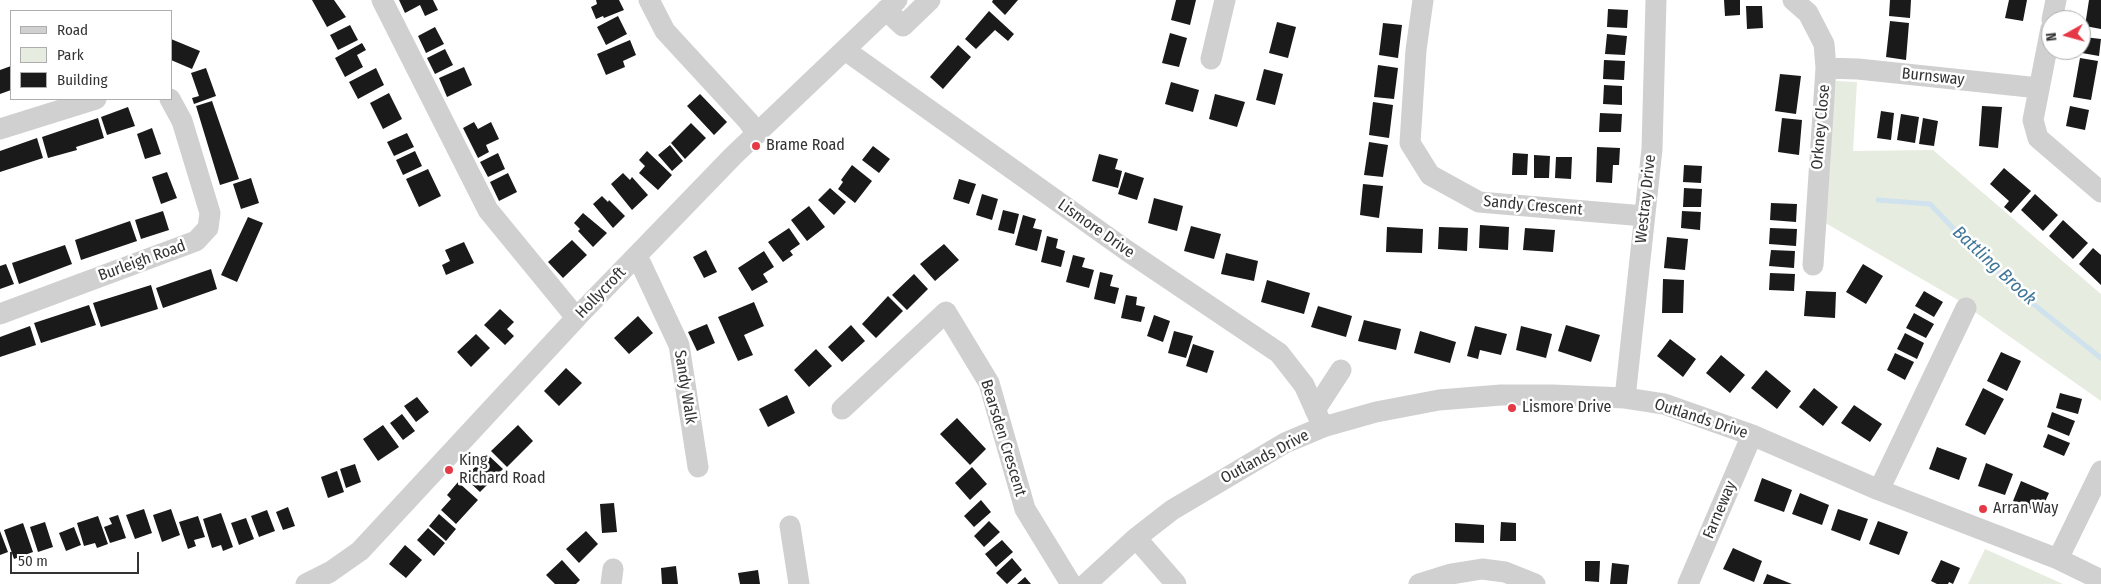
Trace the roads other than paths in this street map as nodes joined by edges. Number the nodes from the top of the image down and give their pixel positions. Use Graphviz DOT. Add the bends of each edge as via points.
graph roads {
  1 [pos="382,0"];
  2 [pos="650,0"];
  3 [pos="930,0"];
  4 [pos="1225,0"];
  5 [pos="1423,0"];
  6 [pos="1656,0"];
  7 [pos="1793,0"];
  8 [pos="892,5"];
  9 [pos="845,50"];
  10 [pos="1211,59"];
  11 [pos="2045,60"];
  12 [pos="1826,68"];
  13 [pos="2039,88"];
  14 [pos="93,100"];
  15 [pos="171,100"];
  16 [pos="0,129"];
  17 [pos="757,134"];
  18 [pos="2101,192"];
  19 [pos="1644,216"];
  20 [pos="635,258"];
  21 [pos="1813,265"];
  22 [pos="1966,308"];
  23 [pos="0,314"];
  24 [pos="578,316"];
  25 [pos="1341,370"];
  26 [pos="1625,398"];
  27 [pos="842,409"];
  28 [pos="1319,419"];
  29 [pos="1752,435"];
  30 [pos="698,466"];
  31 [pos="2101,471"];
  32 [pos="1879,490"];
  33 [pos="790,526"];
  34 [pos="1136,538"];
  35 [pos="2058,559"];
  36 [pos="2101,580"];
  37 [pos="1692,582"];
  38 [pos="306,584"];
  39 [pos="799,584"];
  40 [pos="1071,584"];
  41 [pos="1086,584"];
  42 [pos="1176,584"];
  43 [pos="1419,584"];
  44 [pos="1535,584"];
  1 -- 24 [label="street" via="488,210"];
  2 -- 17 [label="street" via="665,30"];
  3 -- 8 [label="street" via="903,26"];
  4 -- 10 [label="street"];
  5 -- 19 [label="street, Sandy Crescent" via="1410,143 1430,175 1479,202"];
  6 -- 19 [label="street, Westray Drive" via="1652,149"];
  7 -- 12 [label="street, Orkney Close" via="1808,13 1824,44"];
  8 -- 9 [label="street, Hollycroft"];
  9 -- 17 [label="street, Hollycroft"];
  9 -- 28 [label="street, Lismore Drive" via="1130,253 1279,353 1304,385"];
  11 -- 13 [label="street"];
  12 -- 13 [label="street, Burnsway"];
  12 -- 21 [label="street, Orkney Close"];
  13 -- 18 [label="street" via="2033,120 2038,138"];
  14 -- 16 [label="street"];
  15 -- 23 [label="street, Burleigh Road" via="182,121 210,213 208,228 196,241"];
  17 -- 20 [label="street, Hollycroft"];
  19 -- 26 [label="street, Westray Drive"];
  20 -- 24 [label="street, Hollycroft"];
  20 -- 30 [label="street, Sandy Walk" via="641,264 679,345"];
  22 -- 32 [label="street"];
  24 -- 38 [label="street, Hollycroft" via="360,551"];
  25 -- 28 [label="street"];
  26 -- 28 [label="street, Outlands Drive" via="1552,395 1455,399"];
  26 -- 29 [label="street, Outlands Drive" via="1664,404"];
  27 -- 40 [label="street, Bearsden Crescent" via="946,312 990,383 1025,509"];
  28 -- 34 [label="street, Outlands Drive" via="1285,443 1172,510"];
  29 -- 32 [label="street, Outlands Drive"];
  29 -- 37 [label="street, Farneway"];
  31 -- 35 [label="street"];
  32 -- 35 [label="street, Outlands Drive"];
  33 -- 39 [label="street"];
  34 -- 41 [label="street, Outlands Drive"];
  34 -- 42 [label="street"];
  35 -- 36 [label="street, Outlands Drive"];
  43 -- 44 [label="street" via="1482,569 1505,572"];
}
